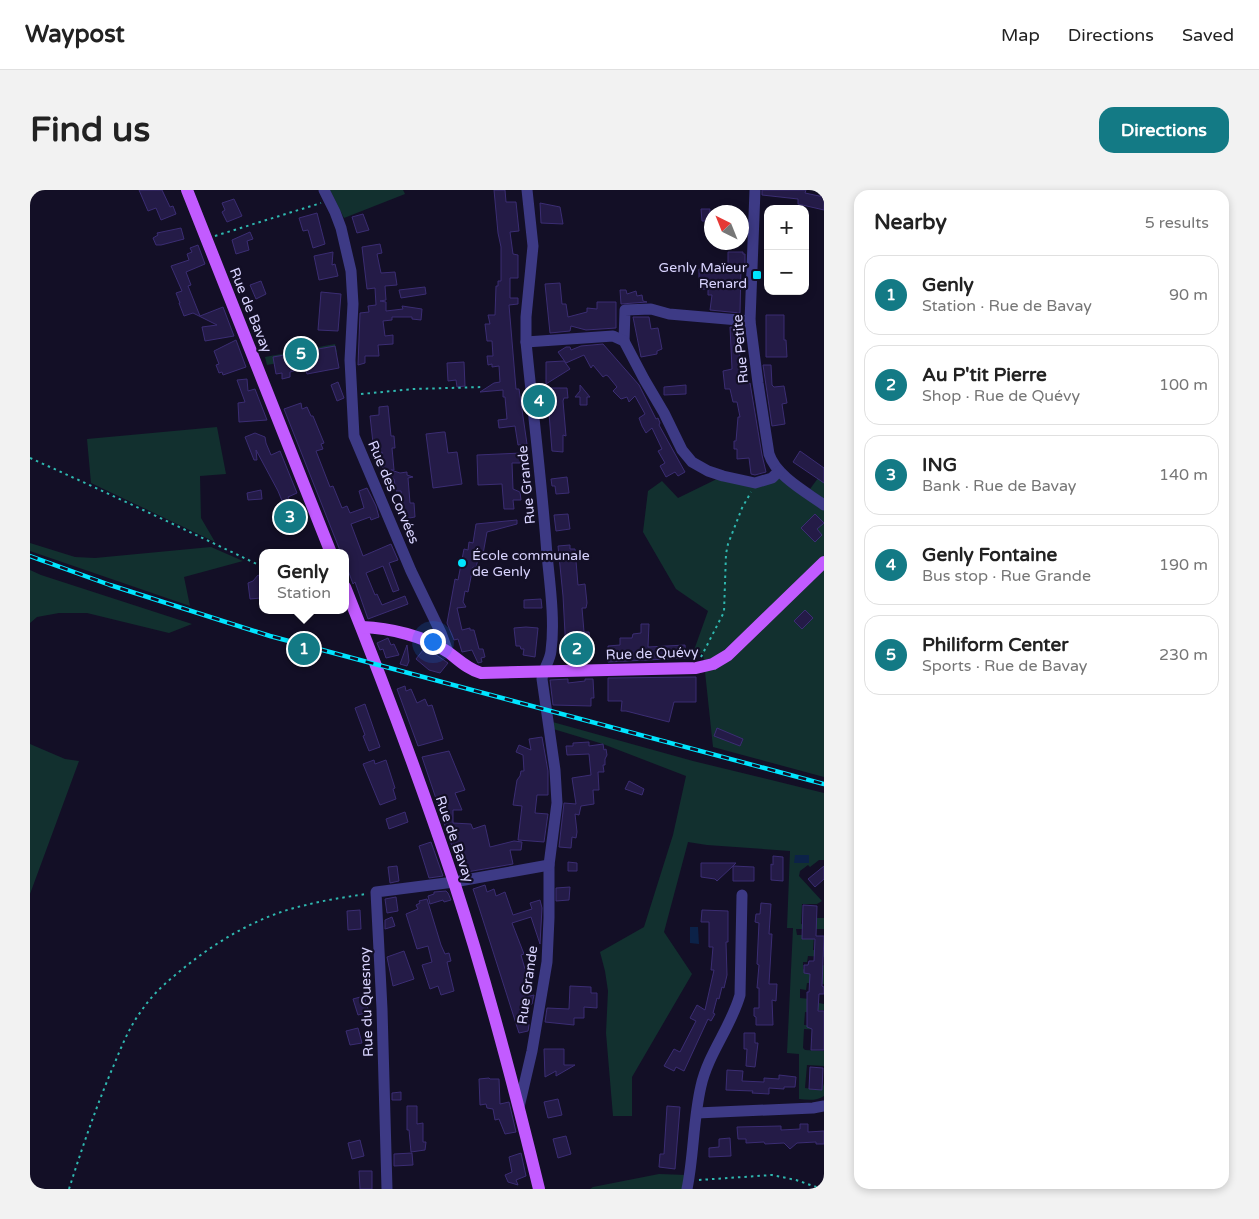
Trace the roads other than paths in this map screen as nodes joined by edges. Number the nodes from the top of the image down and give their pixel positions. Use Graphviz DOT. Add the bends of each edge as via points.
graph roads {
  1 [pos="187,190"];
  2 [pos="324,190"];
  3 [pos="527,190"];
  4 [pos="755,190"];
  5 [pos="750,321"];
  6 [pos="624,341"];
  7 [pos="526,342"];
  8 [pos="779,471"];
  9 [pos="824,505"];
  10 [pos="329,549"];
  11 [pos="824,562"];
  12 [pos="349,597"];
  13 [pos="362,628"];
  14 [pos="448,652"];
  15 [pos="543,672"];
  16 [pos="549,865"];
  17 [pos="454,882"];
  18 [pos="742,895"];
  19 [pos="824,1106"];
  20 [pos="519,1107"];
  21 [pos="697,1112"];
  22 [pos="688,1186"];
  23 [pos="387,1189"];
  24 [pos="539,1189"];
  1 -- 10 [label="main road, Rue de Bavay"];
  2 -- 14 [label="street, Rue des Corvées" via="343,236 352,280 350,360 354,436"];
  3 -- 7 [label="street, Rue Grande" via="533,246"];
  4 -- 5 [label="street, Rue Petite"];
  5 -- 6 [label="street" via="669,314 652,309 625,310"];
  5 -- 8 [label="street, Rue Petite" via="768,447 772,463"];
  6 -- 7 [label="street" via="613,336"];
  6 -- 8 [label="street" via="682,450 692,462 708,471 755,483 772,478"];
  7 -- 15 [label="street, Rue Grande" via="552,631 551,652"];
  8 -- 9 [label="street"];
  11 -- 15 [label="main road, Rue de Quévy" via="728,655 713,664 696,668"];
  12 -- 13 [label="main road, Rue de Bavay"];
  13 -- 14 [label="main road, Rue de Quévy" via="427,640"];
  13 -- 17 [label="main road, Rue de Bavay"];
  14 -- 15 [label="main road, Rue de Quévy" via="481,673"];
  15 -- 16 [label="street, Rue Grande" via="557,803"];
  16 -- 17 [label="street"];
  16 -- 20 [label="street, Rue Grande" via="547,962"];
  17 -- 20 [label="main road, Rue de Bavay"];
  17 -- 23 [label="street, Rue du Quesnoy" via="376,892"];
  18 -- 21 [label="street" via="740,995 701,1086"];
  19 -- 21 [label="street"];
  20 -- 24 [label="main road, Rue de Bavay"];
  21 -- 22 [label="street"];
}
